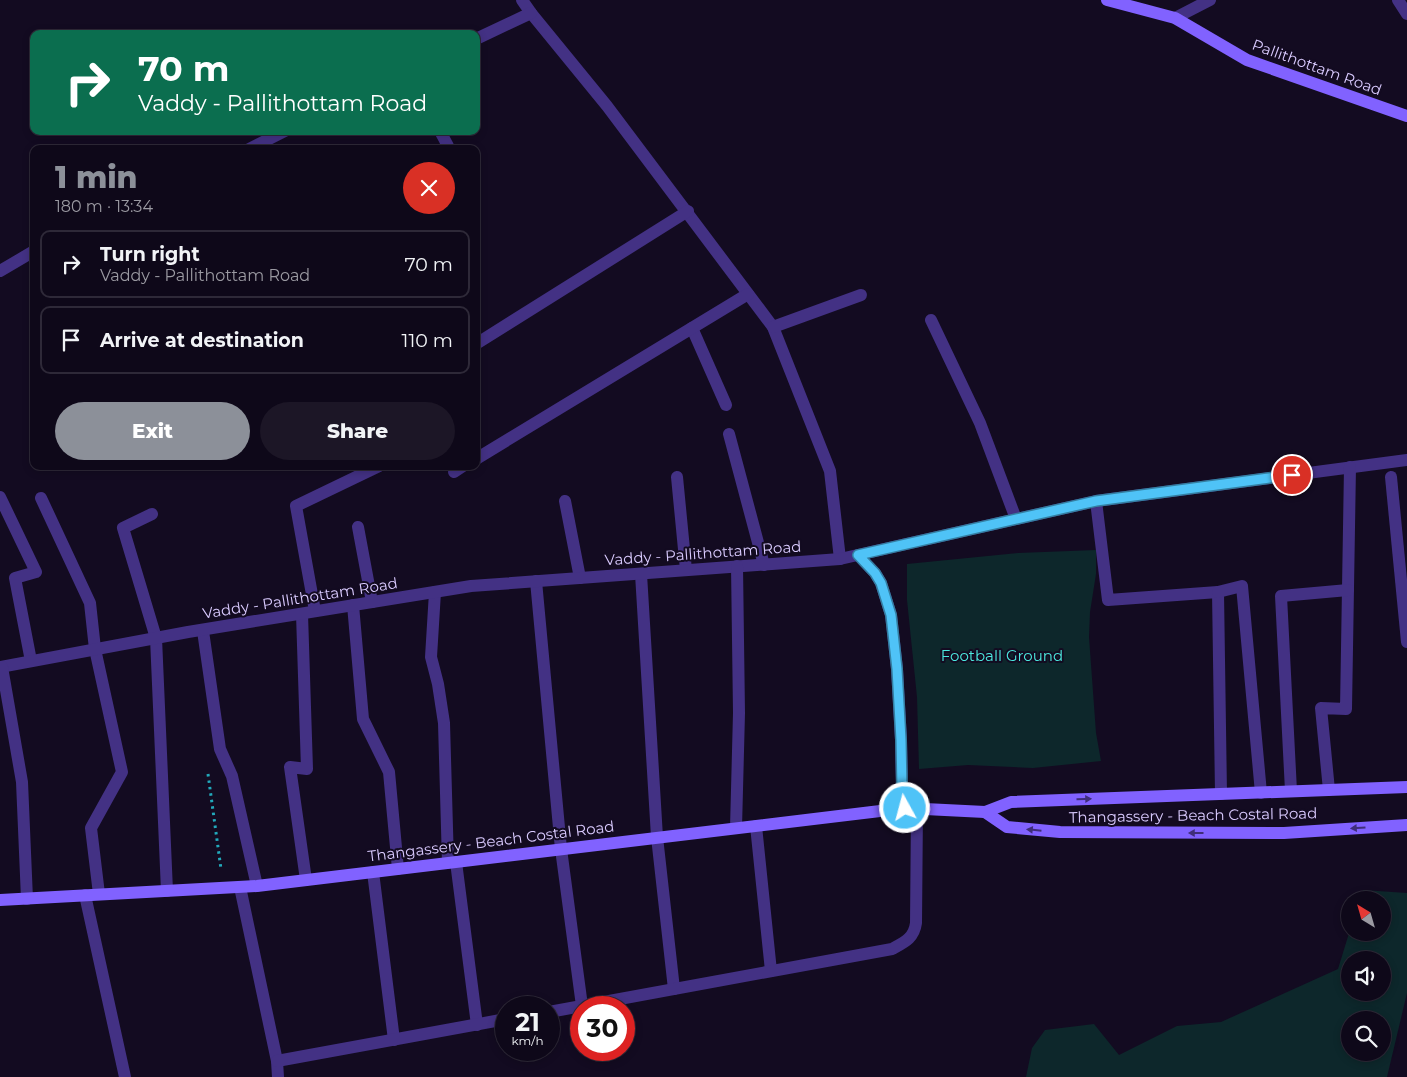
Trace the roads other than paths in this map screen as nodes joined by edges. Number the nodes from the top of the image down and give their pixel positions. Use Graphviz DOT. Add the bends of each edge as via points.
graph roads {
  1 [pos="522,0"];
  2 [pos="1108,0"];
  3 [pos="1210,0"];
  4 [pos="1398,0"];
  5 [pos="531,13"];
  6 [pos="1407,14"];
  7 [pos="1175,18"];
  8 [pos="480,38"];
  9 [pos="1407,116"];
  10 [pos="277,135"];
  11 [pos="257,145"];
  12 [pos="688,211"];
  13 [pos="30,253"];
  14 [pos="0,271"];
  15 [pos="748,294"];
  16 [pos="861,295"];
  17 [pos="931,320"];
  18 [pos="773,326"];
  19 [pos="692,328"];
  20 [pos="480,341"];
  21 [pos="726,405"];
  22 [pos="729,434"];
  23 [pos="480,456"];
  24 [pos="1407,460"];
  25 [pos="1350,467"];
  26 [pos="371,470"];
  27 [pos="677,477"];
  28 [pos="1391,477"];
  29 [pos="0,497"];
  30 [pos="41,498"];
  31 [pos="566,501"];
  32 [pos="1096,501"];
  33 [pos="152,514"];
  34 [pos="1016,519"];
  35 [pos="358,527"];
  36 [pos="858,555"];
  37 [pos="840,559"];
  38 [pos="764,565"];
  39 [pos="737,566"];
  40 [pos="686,570"];
  41 [pos="641,574"];
  42 [pos="580,578"];
  43 [pos="536,581"];
  44 [pos="1348,590"];
  45 [pos="435,592"];
  46 [pos="1218,592"];
  47 [pos="372,602"];
  48 [pos="353,605"];
  49 [pos="315,611"];
  50 [pos="302,614"];
  51 [pos="203,631"];
  52 [pos="156,638"];
  53 [pos="1407,642"];
  54 [pos="95,649"];
  55 [pos="31,661"];
  56 [pos="1,667"];
  57 [pos="1407,787"];
  58 [pos="1329,790"];
  59 [pos="1291,791"];
  60 [pos="1261,793"];
  61 [pos="1221,794"];
  62 [pos="911,808"];
  63 [pos="985,812"];
  64 [pos="1407,824"];
  65 [pos="756,826"];
  66 [pos="736,828"];
  67 [pos="657,837"];
  68 [pos="561,849"];
  69 [pos="452,862"];
  70 [pos="398,869"];
  71 [pos="373,872"];
  72 [pos="306,880"];
  73 [pos="240,886"];
  74 [pos="257,886"];
  75 [pos="167,891"];
  76 [pos="99,894"];
  77 [pos="86,895"];
  78 [pos="27,898"];
  79 [pos="0,900"];
  80 [pos="771,971"];
  81 [pos="674,989"];
  82 [pos="581,996"];
  83 [pos="635,996"];
  84 [pos="495,1021"];
  85 [pos="477,1025"];
  86 [pos="394,1040"];
  87 [pos="277,1061"];
  88 [pos="125,1077"];
  89 [pos="278,1077"];
  1 -- 5 [label="street"];
  2 -- 7 [label="street, Pallithottam Road"];
  3 -- 7 [label="street"];
  4 -- 6 [label="street"];
  5 -- 8 [label="street"];
  5 -- 12 [label="street"];
  7 -- 9 [label="street, Pallithottam Road" via="1247,60"];
  10 -- 11 [label="street"];
  12 -- 15 [label="street"];
  12 -- 20 [label="street"];
  13 -- 14 [label="street"];
  15 -- 18 [label="street"];
  15 -- 19 [label="street"];
  16 -- 18 [label="street"];
  17 -- 34 [label="street" via="980,423"];
  18 -- 37 [label="street" via="830,471"];
  19 -- 21 [label="street"];
  19 -- 23 [label="street"];
  22 -- 38 [label="street"];
  24 -- 25 [label="street, Vaddy - Pallithottam Road"];
  25 -- 32 [label="street, Vaddy - Pallithottam Road"];
  25 -- 44 [label="street"];
  26 -- 49 [label="street" via="296,506"];
  27 -- 40 [label="street"];
  28 -- 53 [label="street"];
  29 -- 55 [label="street" via="36,572 15,578"];
  30 -- 54 [label="street" via="90,603"];
  31 -- 42 [label="street"];
  32 -- 34 [label="street, Vaddy - Pallithottam Road"];
  32 -- 46 [label="street" via="1108,600"];
  33 -- 52 [label="street" via="123,528"];
  34 -- 36 [label="street, Vaddy - Pallithottam Road"];
  35 -- 47 [label="street"];
  36 -- 37 [label="street, Vaddy - Pallithottam Road"];
  36 -- 62 [label="street" via="881,583 891,615 897,669 902,788"];
  37 -- 38 [label="street, Vaddy - Pallithottam Road"];
  38 -- 39 [label="street, Vaddy - Pallithottam Road"];
  39 -- 40 [label="street, Vaddy - Pallithottam Road"];
  39 -- 66 [label="street" via="739,713"];
  40 -- 41 [label="street, Vaddy - Pallithottam Road"];
  41 -- 42 [label="street, Vaddy - Pallithottam Road"];
  41 -- 67 [label="street"];
  42 -- 43 [label="street, Vaddy - Pallithottam Road"];
  43 -- 45 [label="street, Vaddy - Pallithottam Road"];
  43 -- 68 [label="street"];
  44 -- 58 [label="street" via="1346,710 1321,708"];
  44 -- 59 [label="street" via="1280,596"];
  45 -- 47 [label="street, Vaddy - Pallithottam Road"];
  45 -- 69 [label="street" via="431,658 444,723"];
  46 -- 60 [label="street" via="1242,586"];
  46 -- 61 [label="street"];
  47 -- 48 [label="street, Vaddy - Pallithottam Road"];
  48 -- 49 [label="street, Vaddy - Pallithottam Road"];
  48 -- 70 [label="street" via="363,719 389,772"];
  49 -- 50 [label="street, Vaddy - Pallithottam Road"];
  50 -- 51 [label="street, Vaddy - Pallithottam Road"];
  50 -- 72 [label="street" via="307,769 290,767"];
  51 -- 52 [label="street, Vaddy - Pallithottam Road"];
  51 -- 74 [label="street" via="220,749 232,776"];
  52 -- 54 [label="street, Vaddy - Pallithottam Road"];
  52 -- 75 [label="street"];
  54 -- 55 [label="street, Vaddy - Pallithottam Road"];
  54 -- 76 [label="street" via="122,772 91,828"];
  55 -- 56 [label="street, Vaddy - Pallithottam Road"];
  56 -- 78 [label="street" via="22,782"];
  57 -- 58 [label="street, Thangassery - Beach Costal Road"];
  58 -- 59 [label="street, Thangassery - Beach Costal Road"];
  59 -- 60 [label="street, Thangassery - Beach Costal Road"];
  60 -- 61 [label="street, Thangassery - Beach Costal Road"];
  63 -- 61 [label="street, Thangassery - Beach Costal Road, one-way" via="1010,802"];
  62 -- 63 [label="street, Thangassery - Beach Costal Road"];
  62 -- 65 [label="street, Thangassery - Beach Costal Road"];
  62 -- 80 [label="street" via="915,933 907,942 892,949"];
  64 -- 63 [label="street, Thangassery - Beach Costal Road, one-way" via="1284,833 1060,832 1007,827"];
  65 -- 66 [label="street, Thangassery - Beach Costal Road"];
  65 -- 80 [label="street"];
  66 -- 67 [label="street, Thangassery - Beach Costal Road"];
  67 -- 68 [label="street, Thangassery - Beach Costal Road"];
  67 -- 81 [label="street"];
  68 -- 69 [label="street, Thangassery - Beach Costal Road"];
  68 -- 82 [label="street"];
  69 -- 70 [label="street, Thangassery - Beach Costal Road"];
  69 -- 85 [label="street"];
  70 -- 71 [label="street, Thangassery - Beach Costal Road"];
  71 -- 72 [label="street, Thangassery - Beach Costal Road"];
  71 -- 86 [label="street"];
  72 -- 74 [label="street, Thangassery - Beach Costal Road"];
  73 -- 74 [label="street, Thangassery - Beach Costal Road"];
  73 -- 75 [label="street, Thangassery - Beach Costal Road"];
  73 -- 87 [label="street"];
  75 -- 76 [label="street, Thangassery - Beach Costal Road"];
  76 -- 77 [label="street, Thangassery - Beach Costal Road"];
  77 -- 78 [label="street, Thangassery - Beach Costal Road"];
  77 -- 88 [label="street"];
  78 -- 79 [label="street, Thangassery - Beach Costal Road"];
  80 -- 81 [label="street"];
  81 -- 83 [label="street"];
  84 -- 85 [label="street"];
  85 -- 86 [label="street"];
  86 -- 87 [label="street"];
  87 -- 89 [label="street"];
}
